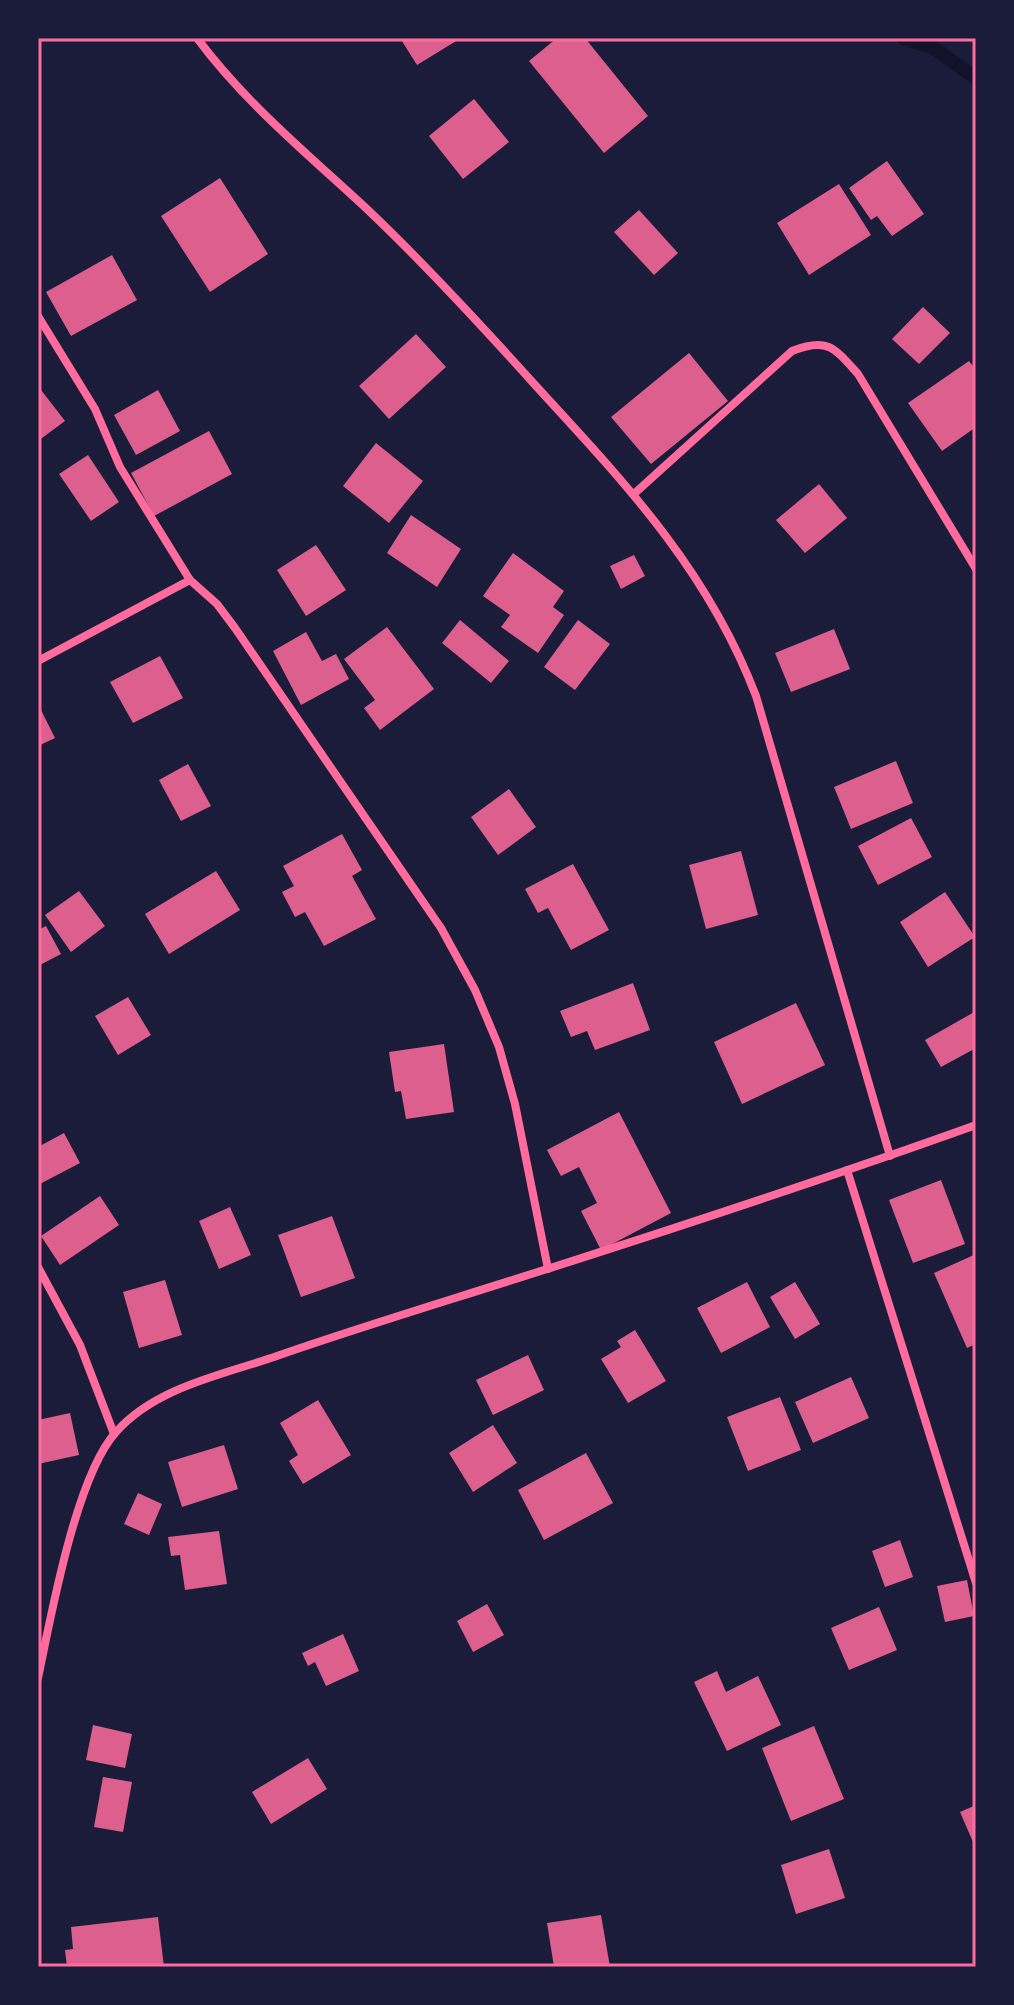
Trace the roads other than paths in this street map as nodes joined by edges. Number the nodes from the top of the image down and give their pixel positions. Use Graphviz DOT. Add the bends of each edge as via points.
graph roads {
  1 [pos="197,38"];
  2 [pos="38,316"];
  3 [pos="635,493"];
  4 [pos="976,569"];
  5 [pos="190,580"];
  6 [pos="38,661"];
  7 [pos="976,1125"];
  8 [pos="890,1156"];
  9 [pos="847,1170"];
  10 [pos="38,1267"];
  11 [pos="548,1269"];
  12 [pos="114,1434"];
  13 [pos="976,1583"];
  14 [pos="38,1678"];
  1 -- 3 [label="street" via="274,123 443,284"];
  2 -- 5 [label="street" via="95,409 120,467"];
  3 -- 4 [label="street" via="792,351 814,342 836,349 858,374"];
  3 -- 8 [label="street" via="711,598 737,645 761,711"];
  5 -- 6 [label="street"];
  5 -- 11 [label="street" via="235,628 441,928 475,990 515,1104"];
  7 -- 8 [label="street"];
  8 -- 9 [label="street"];
  9 -- 11 [label="street"];
  9 -- 13 [label="street"];
  10 -- 12 [label="street" via="80,1345"];
  11 -- 12 [label="street" via="184,1388 143,1406"];
  12 -- 14 [label="street" via="94,1464 82,1497"];
}
